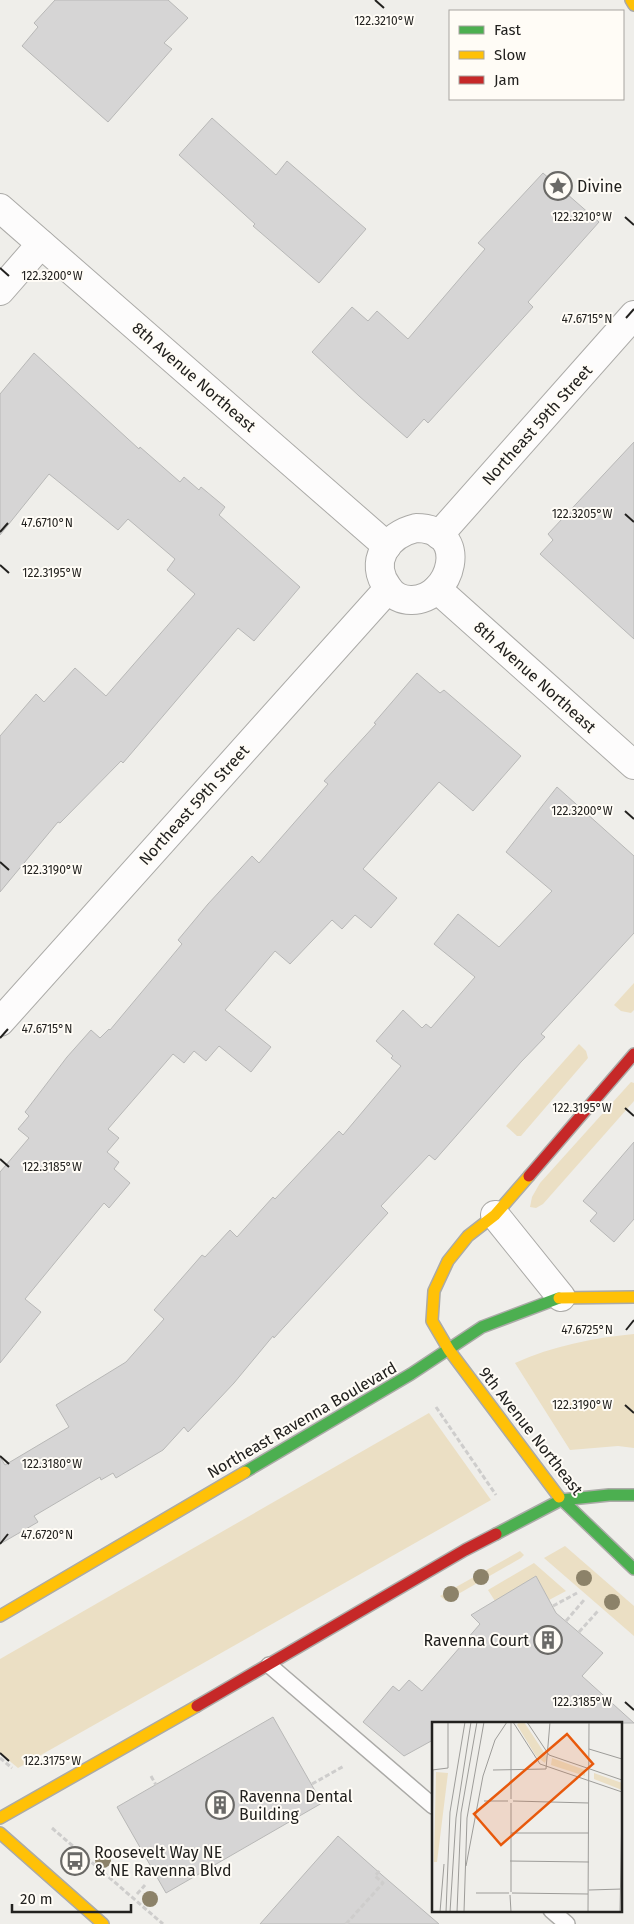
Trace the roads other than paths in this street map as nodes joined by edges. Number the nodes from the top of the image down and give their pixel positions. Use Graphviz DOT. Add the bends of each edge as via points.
graph roads {
  1 [pos="631,0"];
  2 [pos="634,4"];
  3 [pos="0,208"];
  4 [pos="41,244"];
  5 [pos="0,290"];
  6 [pos="634,316"];
  7 [pos="439,535"];
  8 [pos="387,546"];
  9 [pos="436,588"];
  10 [pos="388,589"];
  11 [pos="634,765"];
  12 [pos="0,1022"];
  13 [pos="634,1054"];
  14 [pos="495,1215"];
  15 [pos="634,1296"];
  16 [pos="561,1297"];
  17 [pos="449,1350"];
  18 [pos="634,1495"];
  19 [pos="560,1500"];
  20 [pos="634,1569"];
  21 [pos="0,1616"];
  22 [pos="269,1665"];
  23 [pos="432,1805"];
  24 [pos="0,1818"];
  25 [pos="0,1833"];
  26 [pos="553,1912"];
  27 [pos="103,1924"];
  28 [pos="567,1924"];
  1 -- 2 [label="main road"];
  3 -- 4 [label="street, 8th Avenue Northeast"];
  4 -- 5 [label="street"];
  4 -- 8 [label="street, 8th Avenue Northeast"];
  6 -- 7 [label="street, Northeast 59th Street"];
  7 -- 8 [label="street" via="428,528 410,530 399,534"];
  7 -- 9 [label="street" via="448,545 451,566"];
  8 -- 10 [label="street" via="379,571"];
  9 -- 10 [label="street" via="432,594 412,600 400,598"];
  9 -- 11 [label="street, 8th Avenue Northeast"];
  10 -- 12 [label="street, Northeast 59th Street"];
  13 -- 14 [label="main road, 9th Avenue Northeast"];
  14 -- 16 [label="street"];
  14 -- 17 [label="main road, 9th Avenue Northeast" via="463,1242 448,1261 434,1291 432,1321"];
  15 -- 16 [label="main road, Northeast Ravenna Boulevard"];
  16 -- 17 [label="main road, Northeast Ravenna Boulevard" via="482,1327"];
  17 -- 19 [label="main road, 9th Avenue Northeast"];
  17 -- 21 [label="main road, Northeast Ravenna Boulevard"];
  18 -- 19 [label="main road"];
  19 -- 20 [label="main road, 9th Avenue Northeast"];
  19 -- 22 [label="main road" via="465,1550"];
  22 -- 23 [label="lane"];
  22 -- 24 [label="main road"];
  25 -- 27 [label="main road"];
  26 -- 28 [label="lane"];
}
